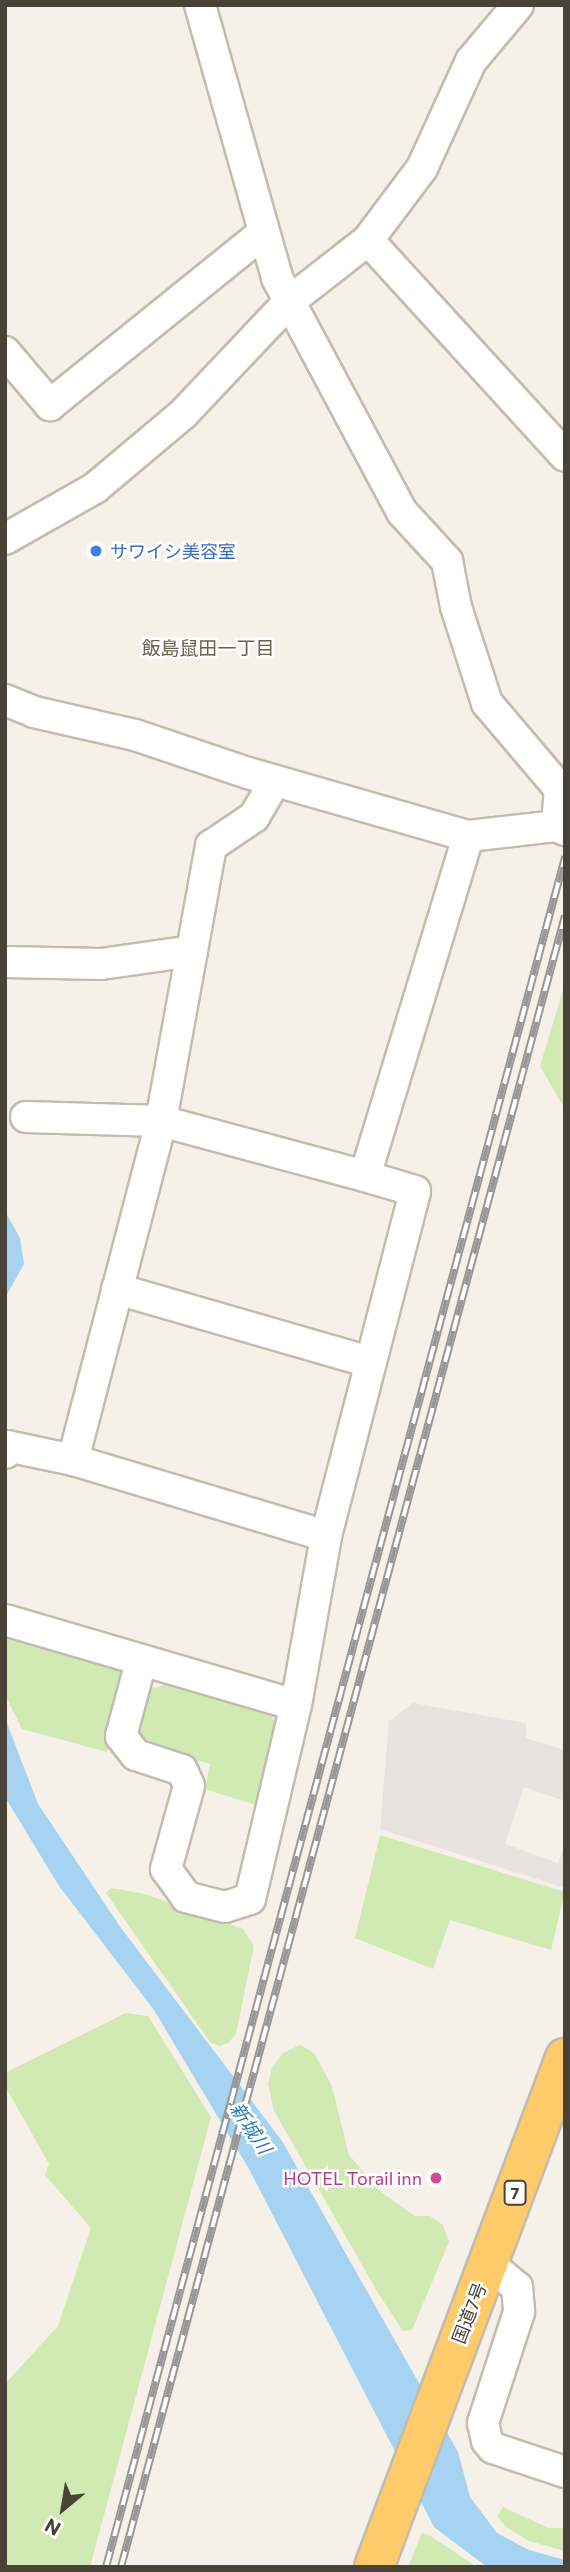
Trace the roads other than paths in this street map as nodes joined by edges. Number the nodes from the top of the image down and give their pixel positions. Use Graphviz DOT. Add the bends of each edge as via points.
graph roads {
  1 [pos="201,5"];
  2 [pos="518,5"];
  3 [pos="263,233"];
  4 [pos="368,240"];
  5 [pos="290,301"];
  6 [pos="5,352"];
  7 [pos="565,456"];
  8 [pos="5,539"];
  9 [pos="5,700"];
  10 [pos="275,781"];
  11 [pos="561,828"];
  12 [pos="468,836"];
  13 [pos="192,951"];
  14 [pos="5,962"];
  15 [pos="26,1117"];
  16 [pos="161,1121"];
  17 [pos="365,1176"];
  18 [pos="117,1289"];
  19 [pos="370,1362"];
  20 [pos="5,1453"];
  21 [pos="72,1460"];
  22 [pos="326,1536"];
  23 [pos="5,1620"];
  24 [pos="141,1662"];
  25 [pos="296,1705"];
  26 [pos="565,2059"];
  27 [pos="488,2263"];
  28 [pos="565,2472"];
  29 [pos="374,2567"];
  1 -- 3 [label="street"];
  2 -- 4 [label="street" via="471,61 422,168"];
  3 -- 5 [label="street" via="277,278"];
  3 -- 6 [label="street" via="50,405"];
  4 -- 5 [label="street"];
  4 -- 7 [label="street"];
  5 -- 8 [label="street" via="183,415 96,488"];
  5 -- 11 [label="street" via="402,512 447,561 456,607 487,703 559,789"];
  9 -- 10 [label="street" via="34,712 135,735"];
  10 -- 12 [label="street"];
  10 -- 13 [label="street" via="254,817 211,846"];
  11 -- 12 [label="street"];
  12 -- 17 [label="street"];
  13 -- 14 [label="street" via="101,964"];
  13 -- 16 [label="street"];
  15 -- 16 [label="street"];
  16 -- 17 [label="street"];
  16 -- 18 [label="street"];
  17 -- 19 [label="street" via="415,1191"];
  18 -- 19 [label="street"];
  18 -- 21 [label="street"];
  19 -- 22 [label="street"];
  20 -- 21 [label="street" via="7,1446"];
  21 -- 22 [label="street"];
  22 -- 25 [label="street"];
  23 -- 24 [label="street"];
  24 -- 25 [label="street"];
  24 -- 25 [label="street" via="121,1736 136,1755 182,1770 189,1786 166,1869 186,1897 225,1907 250,1899"];
  26 -- 27 [label="highway, 国道7号 / 7"];
  27 -- 28 [label="street" via="517,2287 519,2312 484,2423 486,2441 494,2448"];
  27 -- 29 [label="highway, 国道7号 / 7"];
}
